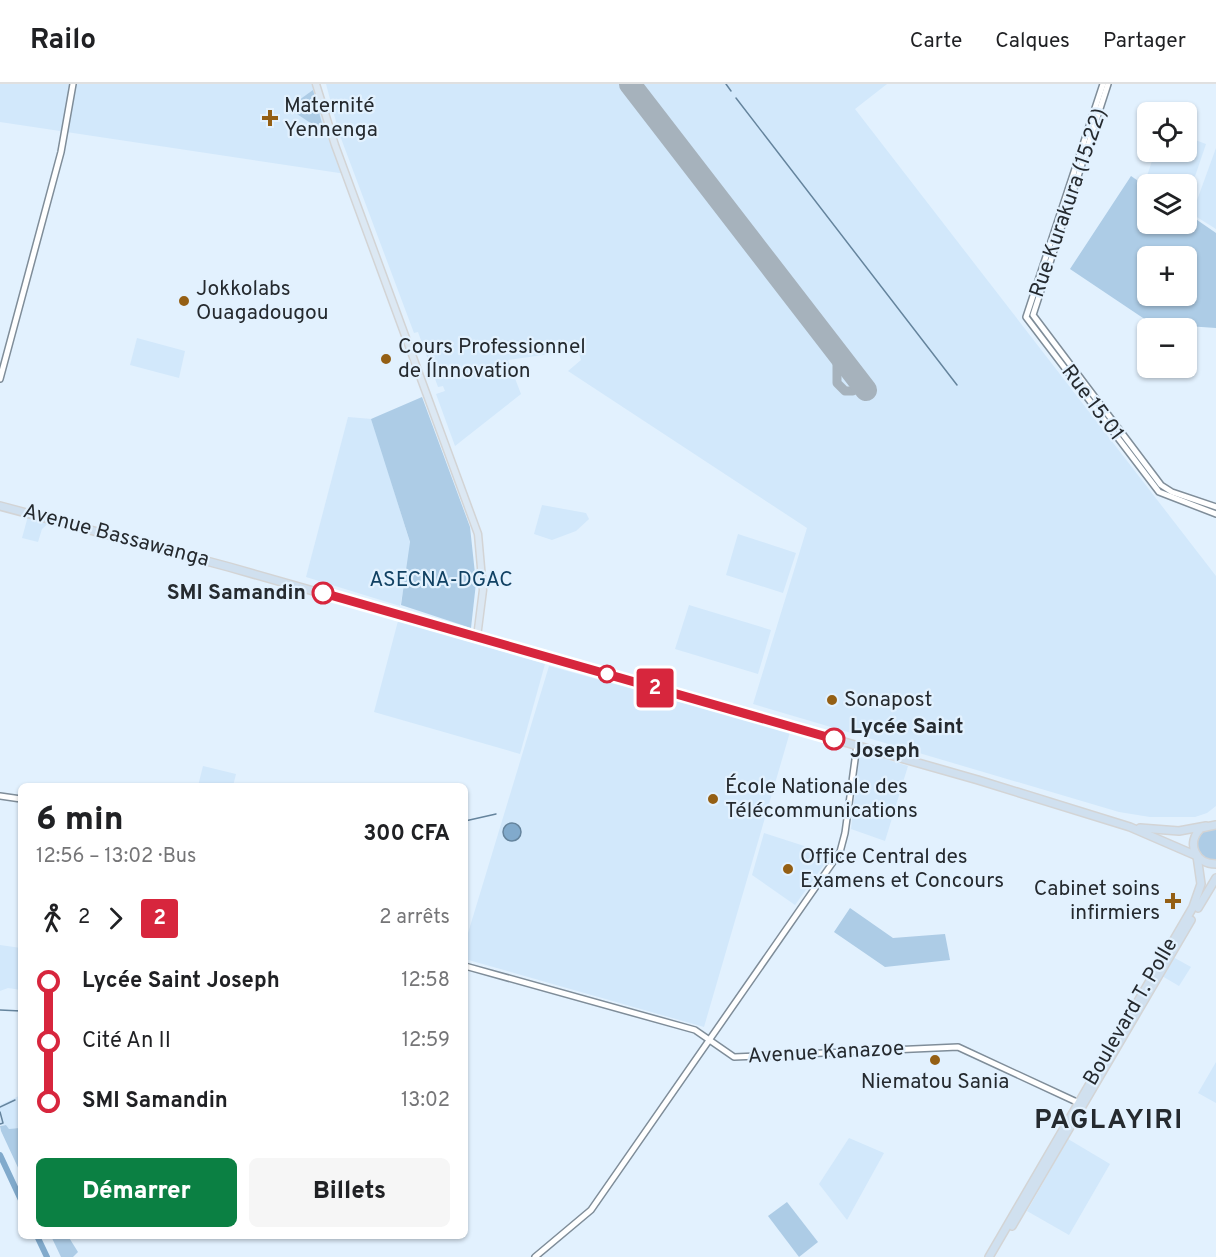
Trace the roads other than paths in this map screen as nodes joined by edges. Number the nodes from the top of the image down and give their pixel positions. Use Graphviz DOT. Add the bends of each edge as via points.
graph roads {
  1 [pos="73,84"];
  2 [pos="316,84"];
  3 [pos="1103,84"];
  4 [pos="1108,84"];
  5 [pos="1026,313"];
  6 [pos="1037,322"];
  7 [pos="0,379"];
  8 [pos="1175,496"];
  9 [pos="0,506"];
  10 [pos="1216,507"];
  11 [pos="1216,514"];
  12 [pos="477,637"];
  13 [pos="857,745"];
  14 [pos="0,796"];
  15 [pos="18,799"];
  16 [pos="1216,819"];
  17 [pos="1210,825"];
  18 [pos="1130,826"];
  19 [pos="1197,856"];
  20 [pos="1214,865"];
  21 [pos="1216,878"];
  22 [pos="1216,888"];
  23 [pos="1206,894"];
  24 [pos="468,967"];
  25 [pos="711,1040"];
  26 [pos="1081,1104"];
  27 [pos="535,1257"];
  28 [pos="989,1257"];
  29 [pos="994,1257"];
  1 -- 7 [label="main road" via="66,132"];
  2 -- 12 [label="main road" via="334,145 478,534 483,590"];
  3 -- 5 [label="main road, Rue Kurakura (15.22)"];
  4 -- 6 [label="main road, Rue Kurakura (15.22)" via="1033,309"];
  5 -- 8 [label="main road, Rue 15.01" via="1028,321 1159,492"];
  6 -- 8 [label="main road, Rue 15.01" via="1160,484"];
  8 -- 10 [label="main road"];
  8 -- 11 [label="main road"];
  9 -- 12 [label="highway, Avenue Bassawanga"];
  12 -- 13 [label="highway, Avenue Bassawanga"];
  13 -- 18 [label="highway, Avenue Bassawanga"];
  13 -- 25 [label="main road" via="843,848"];
  14 -- 15 [label="main road"];
  16 -- 17 [label="highway"];
  17 -- 18 [label="highway, Avenue Bassawanga" via="1173,831"];
  17 -- 19 [label="highway, Boulevard T. Polle" via="1194,838"];
  18 -- 19 [label="highway, Avenue Bassawanga"];
  19 -- 20 [label="highway, Avenue Bassawanga"];
  19 -- 26 [label="highway, Boulevard T. Polle" via="1201,884 1197,899"];
  21 -- 23 [label="highway, Boulevard T. Polle"];
  22 -- 23 [label="highway"];
  23 -- 26 [label="highway, Boulevard T. Polle"];
  24 -- 25 [label="main road, Avenue Kanazoe" via="695,1030"];
  25 -- 26 [label="main road, Avenue Kanazoe" via="734,1057 744,1058 958,1047"];
  25 -- 27 [label="main road" via="587,1215"];
  26 -- 28 [label="highway, Boulevard T. Polle"];
  26 -- 29 [label="highway, Boulevard T. Polle"];
}
